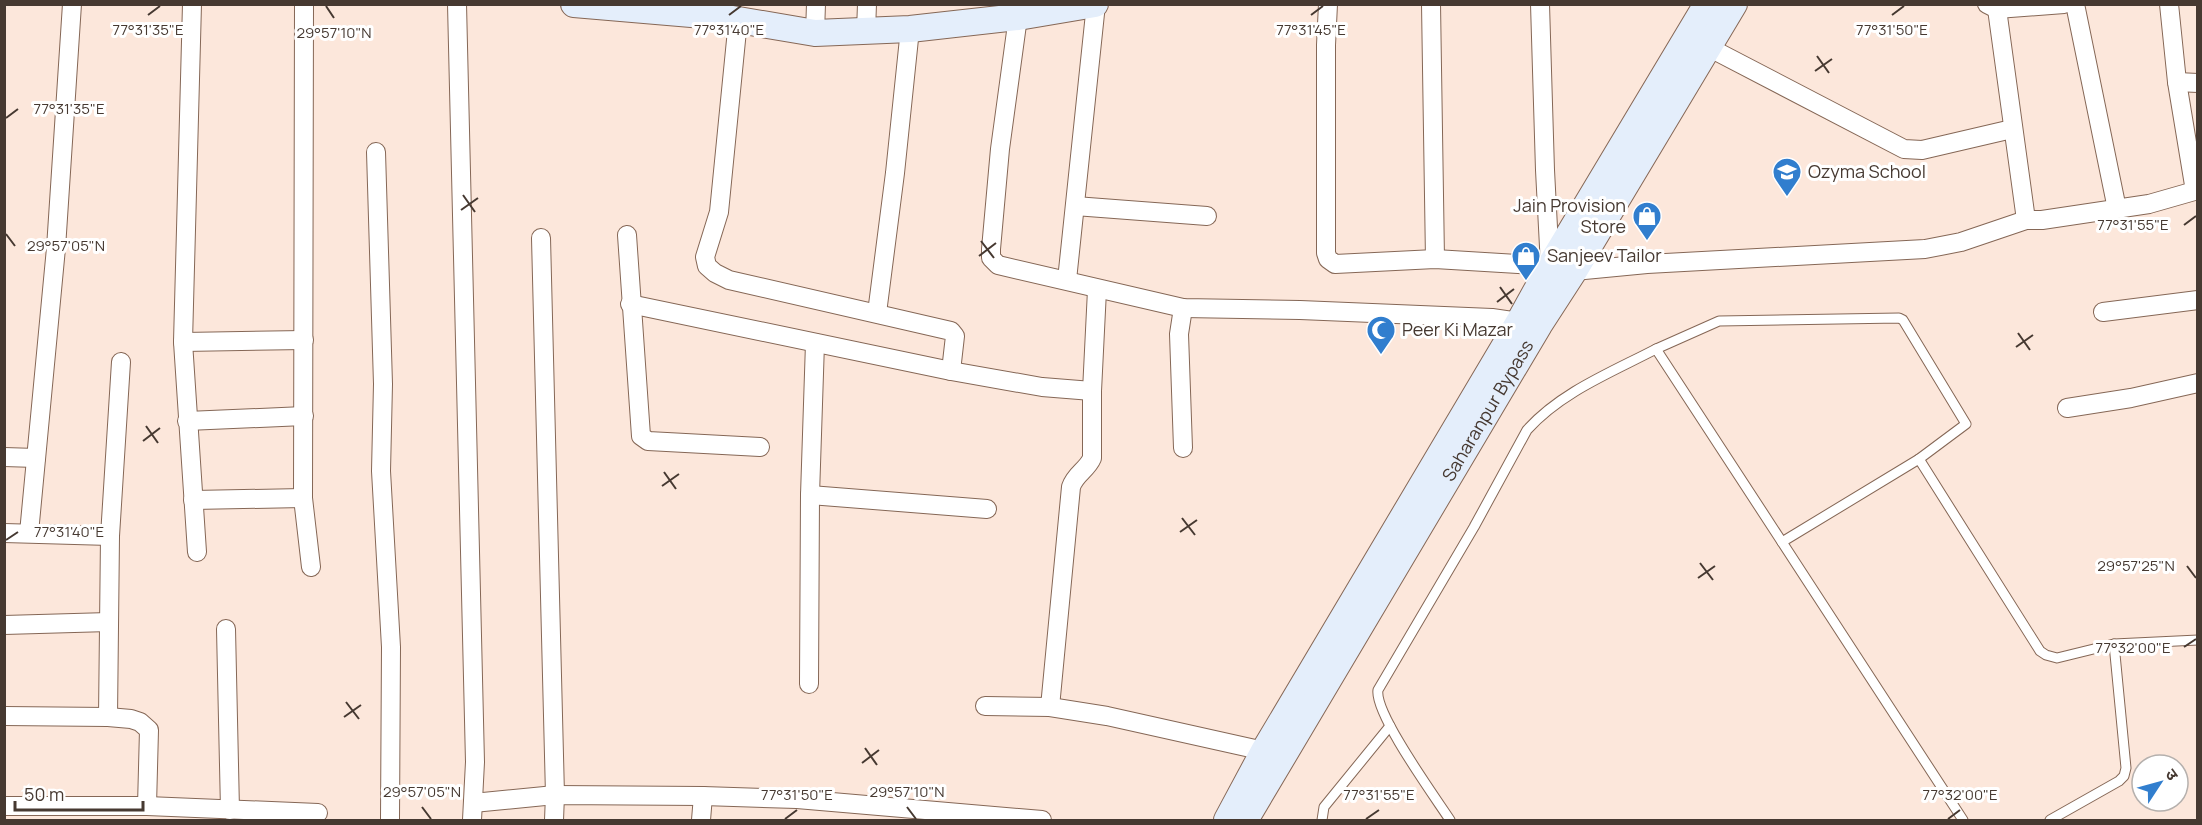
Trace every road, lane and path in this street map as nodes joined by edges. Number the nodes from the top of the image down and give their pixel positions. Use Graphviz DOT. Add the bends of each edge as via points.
graph roads {
  1 [pos="72,4"];
  2 [pos="192,4"];
  3 [pos="304,4"];
  4 [pos="457,4"];
  5 [pos="816,4"];
  6 [pos="867,4"];
  7 [pos="1096,4"];
  8 [pos="1328,4"];
  9 [pos="1431,4"];
  10 [pos="1540,4"];
  11 [pos="1707,4"];
  12 [pos="1734,4"];
  13 [pos="2064,4"];
  14 [pos="2075,4"];
  15 [pos="2169,4"];
  16 [pos="581,5"];
  17 [pos="1992,7"];
  18 [pos="722,13"];
  19 [pos="1018,17"];
  20 [pos="910,29"];
  21 [pos="867,31"];
  22 [pos="815,33"];
  23 [pos="1708,47"];
  24 [pos="2176,82"];
  25 [pos="2198,82"];
  26 [pos="2012,129"];
  27 [pos="376,152"];
  28 [pos="2196,190"];
  29 [pos="1075,206"];
  30 [pos="2116,209"];
  31 [pos="1207,216"];
  32 [pos="2026,220"];
  33 [pos="627,235"];
  34 [pos="541,238"];
  35 [pos="1435,259"];
  36 [pos="1562,269"];
  37 [pos="1067,280"];
  38 [pos="1097,290"];
  39 [pos="2198,300"];
  40 [pos="630,303"];
  41 [pos="1183,308"];
  42 [pos="2103,312"];
  43 [pos="877,313"];
  44 [pos="1519,322"];
  45 [pos="304,340"];
  46 [pos="183,342"];
  47 [pos="815,343"];
  48 [pos="1656,350"];
  49 [pos="121,362"];
  50 [pos="951,371"];
  51 [pos="2198,383"];
  52 [pos="1092,391"];
  53 [pos="2067,408"];
  54 [pos="304,416"];
  55 [pos="187,421"];
  56 [pos="760,447"];
  57 [pos="1183,448"];
  58 [pos="4,457"];
  59 [pos="36,458"];
  60 [pos="1919,459"];
  61 [pos="810,495"];
  62 [pos="303,498"];
  63 [pos="194,500"];
  64 [pos="987,509"];
  65 [pos="4,533"];
  66 [pos="28,533"];
  67 [pos="110,536"];
  68 [pos="1782,542"];
  69 [pos="197,552"];
  70 [pos="311,567"];
  71 [pos="109,622"];
  72 [pos="4,625"];
  73 [pos="226,629"];
  74 [pos="2198,640"];
  75 [pos="2114,644"];
  76 [pos="809,684"];
  77 [pos="985,706"];
  78 [pos="1050,707"];
  79 [pos="4,717"];
  80 [pos="108,717"];
  81 [pos="1390,726"];
  82 [pos="1264,751"];
  83 [pos="555,795"];
  84 [pos="703,796"];
  85 [pos="4,806"];
  86 [pos="147,806"];
  87 [pos="230,810"];
  88 [pos="472,812"];
  89 [pos="79,813"];
  90 [pos="318,813"];
  91 [pos="390,820"];
  92 [pos="554,820"];
  93 [pos="701,820"];
  94 [pos="1041,820"];
  95 [pos="1227,820"];
  96 [pos="1245,820"];
  97 [pos="1322,820"];
  98 [pos="1450,820"];
  99 [pos="1963,820"];
  100 [pos="2050,820"];
  1 -- 59 [label="street" via="56,248"];
  2 -- 46 [label="street"];
  3 -- 45 [label="street"];
  4 -- 88 [label="street" via="475,762"];
  5 -- 22 [label="street"];
  6 -- 21 [label="street"];
  7 -- 19 [label="main road"];
  7 -- 29 [label="street"];
  8 -- 35 [label="street" via="1328,259 1335,264"];
  9 -- 35 [label="street"];
  10 -- 36 [label="street" via="1545,170"];
  11 -- 36 [label="main road"];
  12 -- 23 [label="main road, Saharanpur Bypass"];
  13 -- 17 [label="street"];
  14 -- 30 [label="street"];
  15 -- 24 [label="street"];
  16 -- 18 [label="main road"];
  17 -- 26 [label="street"];
  18 -- 22 [label="main road"];
  18 -- 43 [label="street" via="719,212 705,257 707,266 729,280"];
  19 -- 20 [label="main road"];
  19 -- 37 [label="street" via="999,149 992,258 998,265"];
  20 -- 21 [label="main road"];
  20 -- 43 [label="street"];
  21 -- 22 [label="main road"];
  23 -- 26 [label="street" via="1904,149 1922,150"];
  23 -- 36 [label="main road, Saharanpur Bypass"];
  24 -- 25 [label="street"];
  24 -- 28 [label="street"];
  26 -- 32 [label="street"];
  27 -- 91 [label="street" via="383,384 381,471 392,646"];
  28 -- 30 [label="street"];
  29 -- 31 [label="street"];
  29 -- 37 [label="street"];
  30 -- 32 [label="street"];
  32 -- 36 [label="street" via="1961,242 1925,249"];
  33 -- 40 [label="street"];
  34 -- 83 [label="street"];
  35 -- 36 [label="street"];
  36 -- 44 [label="main road"];
  36 -- 96 [label="main road, Saharanpur Bypass" via="1539,325"];
  37 -- 38 [label="street"];
  38 -- 41 [label="street"];
  38 -- 52 [label="street"];
  39 -- 42 [label="street"];
  40 -- 47 [label="street"];
  40 -- 56 [label="street" via="641,436 648,441"];
  41 -- 44 [label="street"];
  41 -- 57 [label="street" via="1179,334"];
  43 -- 50 [label="street" via="953,332"];
  44 -- 82 [label="main road"];
  45 -- 46 [label="street"];
  45 -- 54 [label="street"];
  46 -- 55 [label="street"];
  47 -- 50 [label="street"];
  47 -- 61 [label="street"];
  48 -- 60 [label="lane" via="1719,321 1904,320 1966,424"];
  48 -- 68 [label="lane"];
  48 -- 81 [label="lane" via="1570,394 1527,429 1378,690 1377,697"];
  49 -- 67 [label="street"];
  50 -- 52 [label="street" via="1042,387"];
  51 -- 53 [label="street"];
  52 -- 78 [label="street" via="1092,458 1071,487"];
  54 -- 55 [label="street"];
  54 -- 62 [label="street"];
  55 -- 63 [label="street"];
  58 -- 59 [label="street"];
  59 -- 66 [label="street"];
  60 -- 68 [label="lane"];
  60 -- 75 [label="lane" via="2040,651 2056,658"];
  61 -- 64 [label="street"];
  61 -- 76 [label="street"];
  62 -- 63 [label="street"];
  62 -- 70 [label="street"];
  63 -- 69 [label="street"];
  65 -- 66 [label="street"];
  66 -- 67 [label="street"];
  67 -- 71 [label="street"];
  68 -- 99 [label="lane"];
  71 -- 72 [label="street"];
  71 -- 80 [label="street"];
  73 -- 87 [label="street"];
  74 -- 75 [label="lane"];
  75 -- 100 [label="lane" via="2124,776"];
  77 -- 78 [label="street"];
  78 -- 82 [label="street"];
  79 -- 80 [label="street"];
  80 -- 86 [label="street" via="140,722 149,730"];
  81 -- 97 [label="lane" via="1324,807"];
  81 -- 98 [label="lane"];
  82 -- 95 [label="main road"];
  83 -- 84 [label="street"];
  83 -- 88 [label="street"];
  83 -- 92 [label="street"];
  84 -- 93 [label="street"];
  84 -- 94 [label="street" via="797,799"];
  85 -- 89 [label="street"];
  86 -- 87 [label="street"];
  86 -- 89 [label="street"];
  87 -- 90 [label="street"];
}
